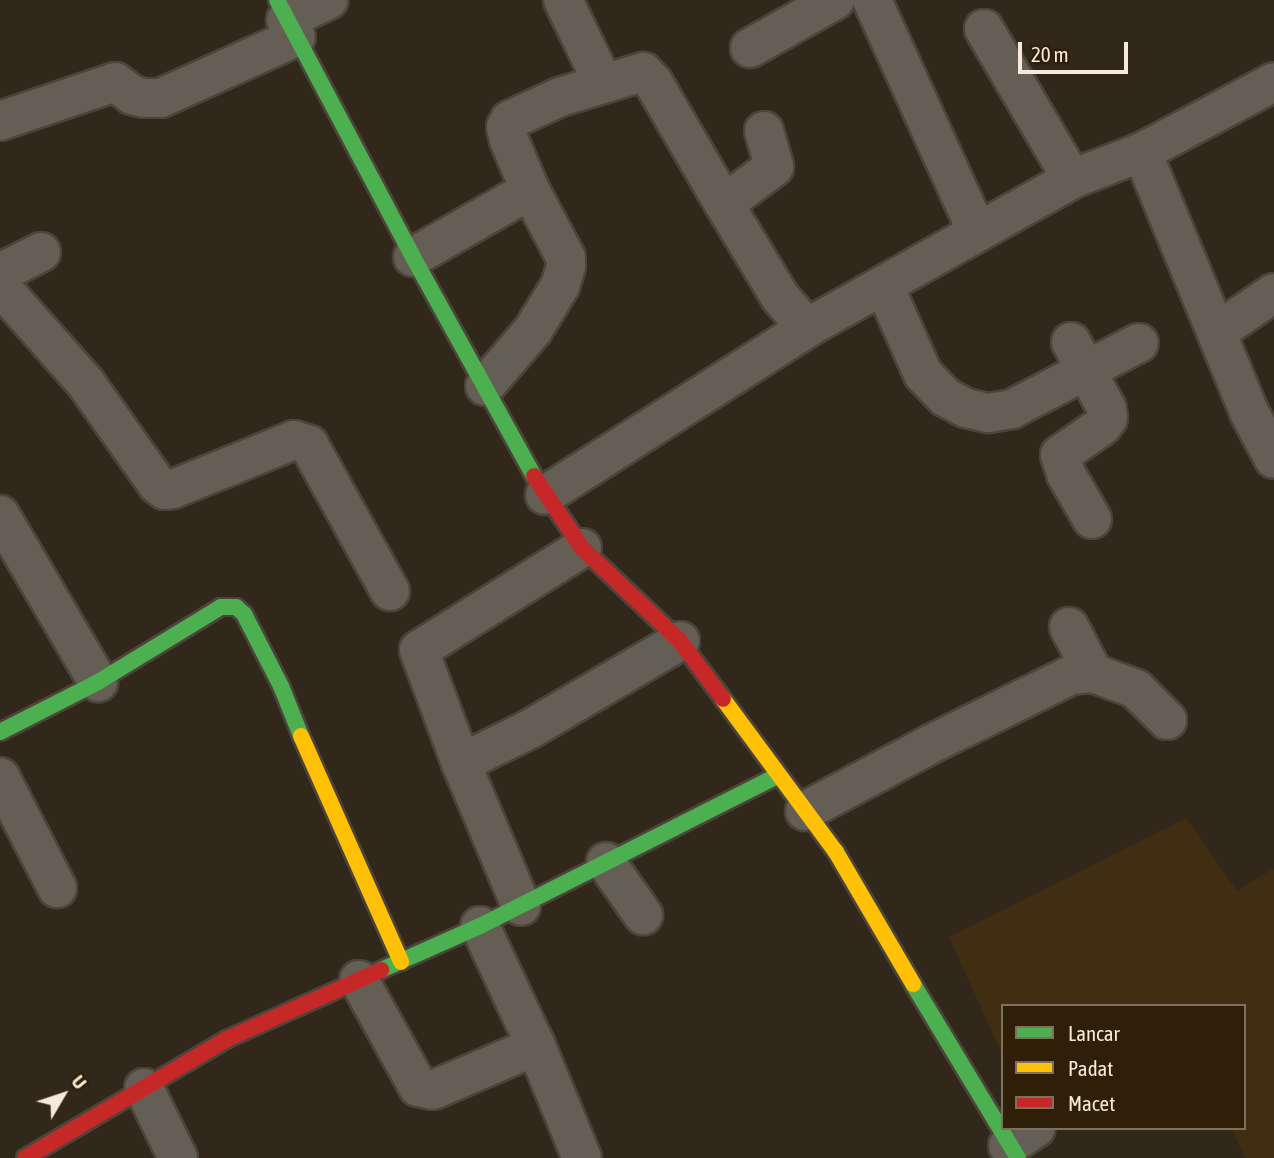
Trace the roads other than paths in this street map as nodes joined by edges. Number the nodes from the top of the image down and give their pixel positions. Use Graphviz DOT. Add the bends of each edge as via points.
graph roads {
  1 [pos="328,0"];
  2 [pos="563,0"];
  3 [pos="835,0"];
  4 [pos="872,0"];
  5 [pos="286,19"];
  6 [pos="984,29"];
  7 [pos="750,48"];
  8 [pos="1274,82"];
  9 [pos="603,83"];
  10 [pos="0,121"];
  11 [pos="764,131"];
  12 [pos="1142,152"];
  13 [pos="1072,179"];
  14 [pos="530,190"];
  15 [pos="724,204"];
  16 [pos="977,232"];
  17 [pos="41,252"];
  18 [pos="413,257"];
  19 [pos="0,273"];
  20 [pos="0,286"];
  21 [pos="884,286"];
  22 [pos="1274,293"];
  23 [pos="807,328"];
  24 [pos="1217,331"];
  25 [pos="1139,344"];
  26 [pos="1078,357"];
  27 [pos="485,386"];
  28 [pos="1274,459"];
  29 [pos="545,495"];
  30 [pos="0,515"];
  31 [pos="1092,519"];
  32 [pos="582,548"];
  33 [pos="390,591"];
  34 [pos="1069,627"];
  35 [pos="680,641"];
  36 [pos="1093,673"];
  37 [pos="98,682"];
  38 [pos="1167,720"];
  39 [pos="0,733"];
  40 [pos="461,764"];
  41 [pos="778,776"];
  42 [pos="0,777"];
  43 [pos="805,811"];
  44 [pos="606,862"];
  45 [pos="57,888"];
  46 [pos="521,906"];
  47 [pos="643,915"];
  48 [pos="480,926"];
  49 [pos="401,961"];
  50 [pos="359,980"];
  51 [pos="536,1046"];
  52 [pos="144,1088"];
  53 [pos="1001,1112"];
  54 [pos="25,1158"];
  55 [pos="178,1158"];
  56 [pos="582,1158"];
  1 -- 5 [label="street"];
  2 -- 9 [label="street"];
  3 -- 7 [label="street"];
  4 -- 16 [label="street"];
  5 -- 10 [label="street" via="161,98 132,94 116,82"];
  5 -- 18 [label="street"];
  6 -- 13 [label="street"];
  8 -- 12 [label="street"];
  9 -- 14 [label="street" via="560,97 508,124 509,140"];
  9 -- 15 [label="street" via="636,72 649,77"];
  11 -- 15 [label="street" via="774,167"];
  12 -- 13 [label="street"];
  12 -- 24 [label="street"];
  13 -- 16 [label="street"];
  14 -- 18 [label="street"];
  14 -- 27 [label="street" via="566,258 565,275 533,330"];
  15 -- 23 [label="street" via="780,297"];
  16 -- 21 [label="street"];
  17 -- 19 [label="street"];
  18 -- 27 [label="street"];
  20 -- 33 [label="street" via="85,382 165,489 294,440 309,445"];
  21 -- 23 [label="street"];
  21 -- 26 [label="street" via="922,374 945,397 966,408 988,413 1012,409"];
  22 -- 24 [label="street"];
  23 -- 29 [label="street"];
  24 -- 28 [label="street" via="1249,412"];
  25 -- 26 [label="street"];
  26 -- 31 [label="street" via="1108,418 1060,455"];
  27 -- 29 [label="street"];
  29 -- 32 [label="street"];
  30 -- 37 [label="street"];
  32 -- 35 [label="street"];
  32 -- 40 [label="street" via="419,650"];
  34 -- 36 [label="street"];
  35 -- 40 [label="street"];
  35 -- 41 [label="street"];
  36 -- 38 [label="street" via="1136,689"];
  36 -- 43 [label="street" via="1059,681"];
  37 -- 39 [label="street"];
  37 -- 49 [label="street" via="221,607 240,610 281,685 319,783"];
  40 -- 46 [label="street"];
  41 -- 43 [label="street"];
  41 -- 44 [label="street"];
  42 -- 45 [label="street"];
  43 -- 53 [label="street" via="836,852"];
  44 -- 46 [label="street"];
  44 -- 47 [label="street"];
  46 -- 48 [label="street"];
  48 -- 49 [label="street"];
  48 -- 51 [label="street"];
  49 -- 50 [label="street"];
  50 -- 51 [label="street" via="418,1087 433,1090"];
  50 -- 52 [label="street" via="227,1039"];
  51 -- 56 [label="street"];
  52 -- 54 [label="street"];
  52 -- 55 [label="street"];
}
